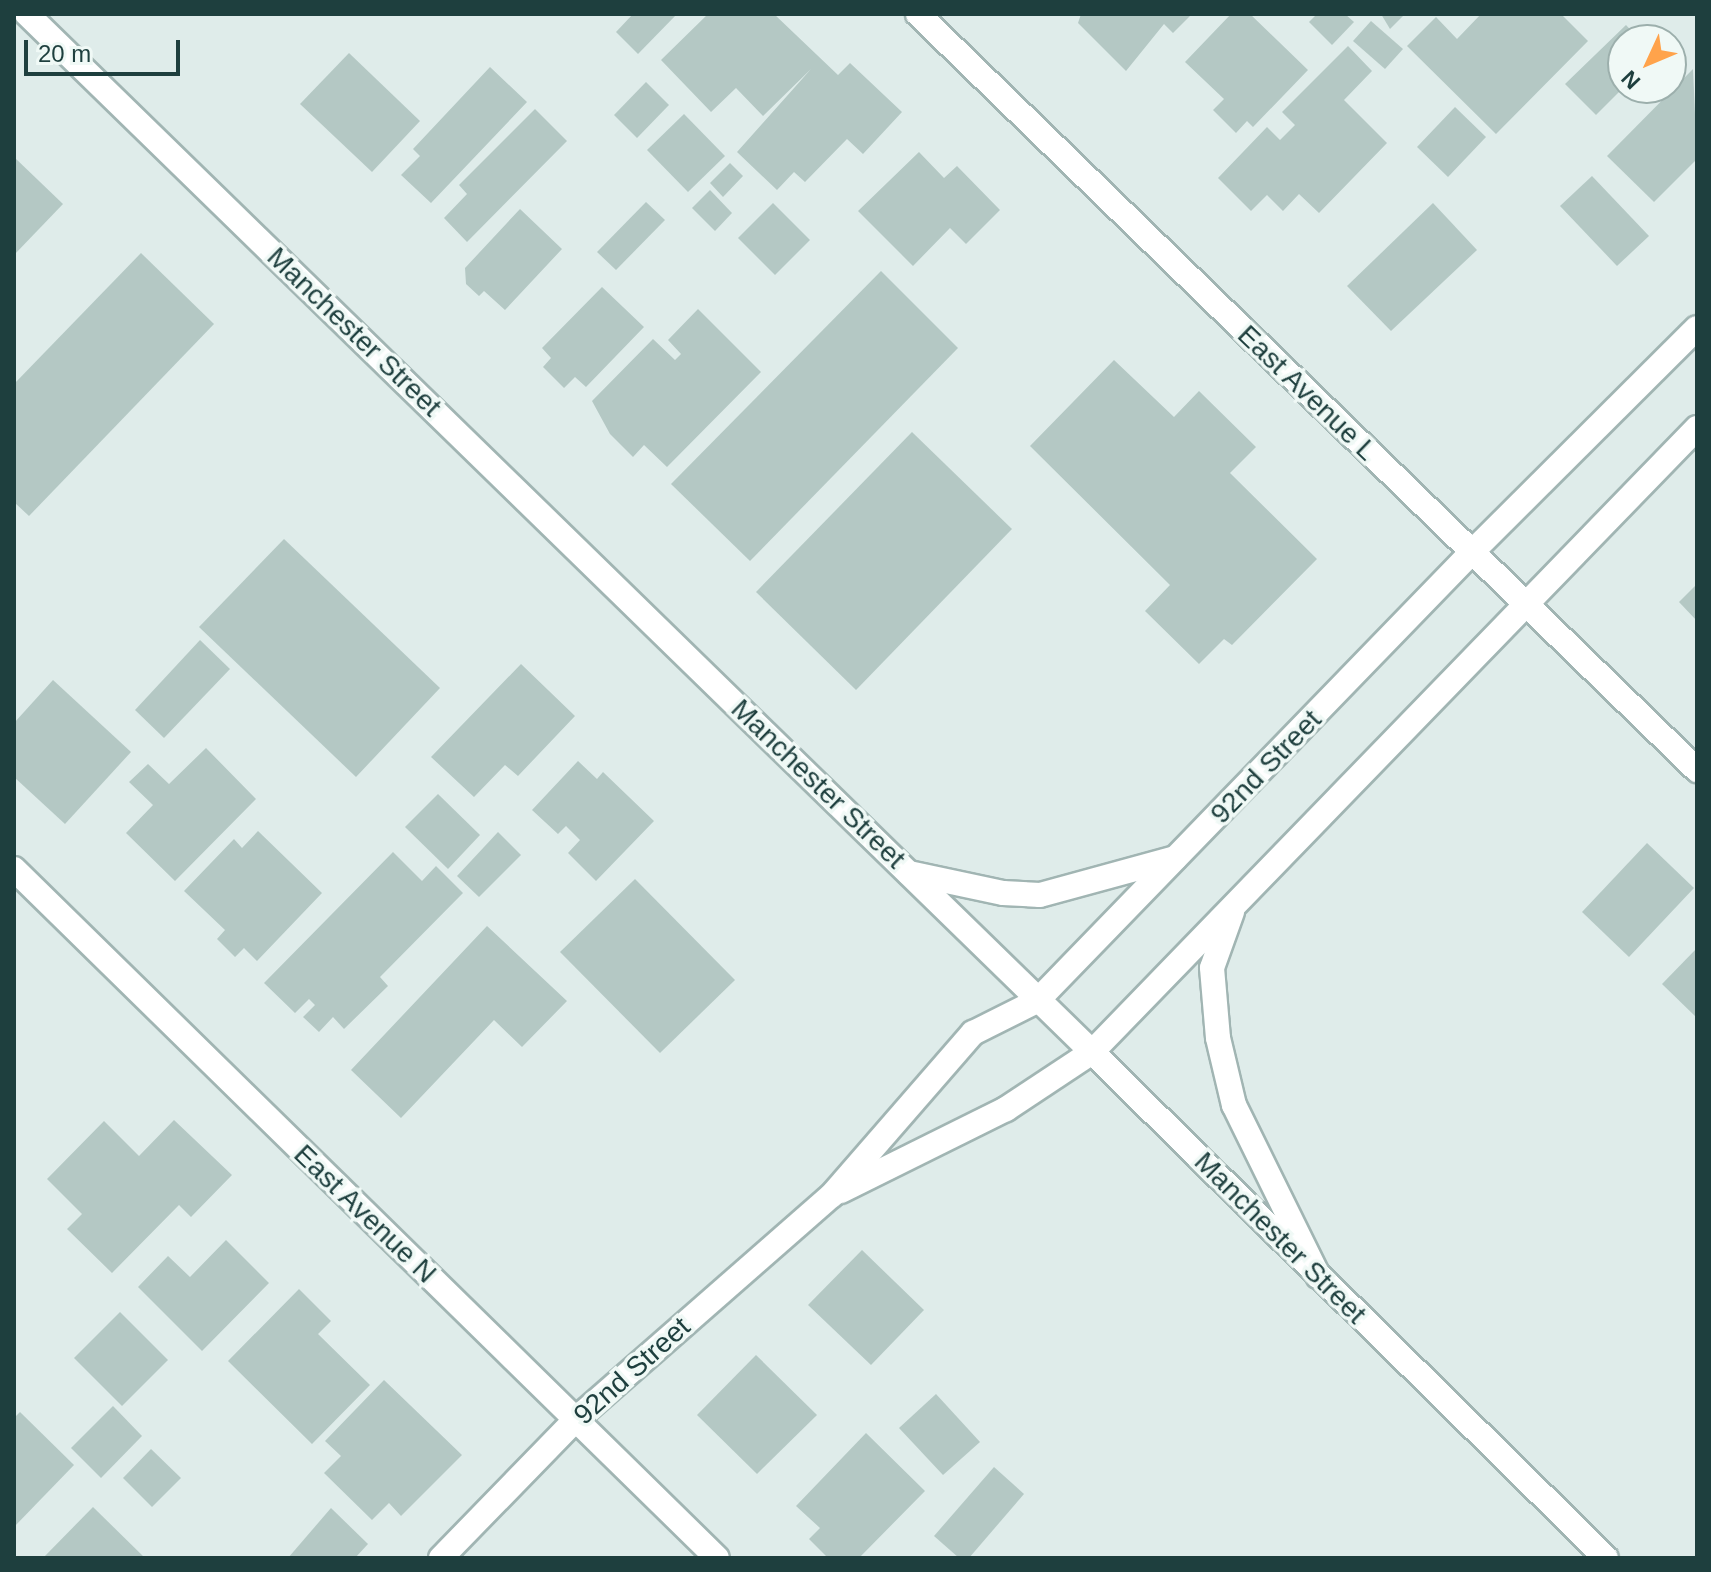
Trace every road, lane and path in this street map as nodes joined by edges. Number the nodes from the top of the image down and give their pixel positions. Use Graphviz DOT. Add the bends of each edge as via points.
graph roads {
  1 [pos="27,14"];
  2 [pos="918,14"];
  3 [pos="1697,328"];
  4 [pos="1697,428"];
  5 [pos="1472,552"];
  6 [pos="1526,604"];
  7 [pos="1697,770"];
  8 [pos="1177,858"];
  9 [pos="14,869"];
  10 [pos="909,873"];
  11 [pos="1235,905"];
  12 [pos="1037,1001"];
  13 [pos="1092,1052"];
  14 [pos="832,1195"];
  15 [pos="1318,1276"];
  16 [pos="575,1420"];
  17 [pos="441,1558"];
  18 [pos="717,1558"];
  19 [pos="1606,1558"];
  1 -- 10 [label="main road, Manchester Street"];
  2 -- 5 [label="main road, East Avenue L"];
  3 -- 5 [label="main road, 92nd Street"];
  4 -- 6 [label="main road, 92nd Street"];
  5 -- 6 [label="main road, East Avenue L"];
  5 -- 8 [label="main road, 92nd Street"];
  6 -- 7 [label="main road, East Avenue L"];
  6 -- 11 [label="main road, 92nd Street"];
  8 -- 10 [label="main road" via="1040,895 1003,893"];
  8 -- 12 [label="main road, 92nd Street"];
  9 -- 16 [label="main road, East Avenue N"];
  10 -- 12 [label="main road, Manchester Street"];
  11 -- 13 [label="main road, 92nd Street"];
  11 -- 15 [label="main road" via="1212,968 1218,1038 1234,1105"];
  12 -- 13 [label="main road, Manchester Street"];
  12 -- 14 [label="main road, 92nd Street" via="973,1033"];
  13 -- 14 [label="main road, 92nd Street" via="1006,1109"];
  13 -- 15 [label="main road, Manchester Street"];
  14 -- 16 [label="main road, 92nd Street"];
  15 -- 19 [label="main road, Manchester Street"];
  16 -- 17 [label="main road, 92nd Street"];
  16 -- 18 [label="main road, East Avenue N"];
}
